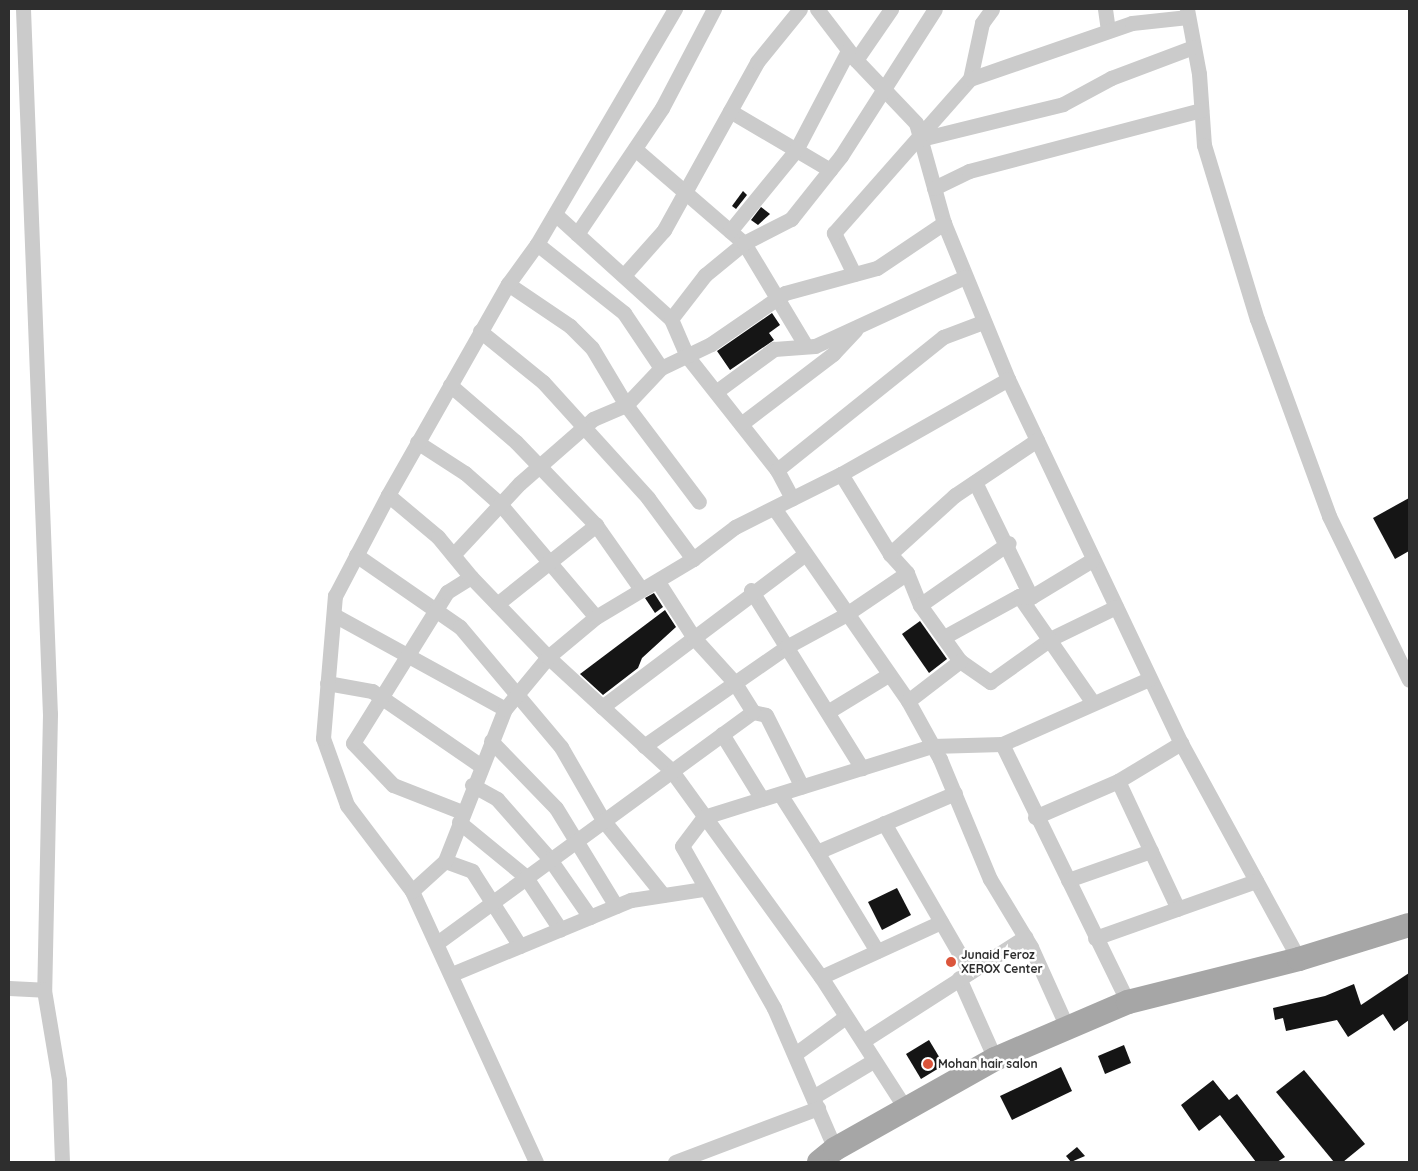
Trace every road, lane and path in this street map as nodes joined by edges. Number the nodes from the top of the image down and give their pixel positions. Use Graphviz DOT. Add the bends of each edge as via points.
graph roads {
  1 [pos="23,9"];
  2 [pos="675,9"];
  3 [pos="714,9"];
  4 [pos="800,9"];
  5 [pos="816,9"];
  6 [pos="891,9"];
  7 [pos="935,9"];
  8 [pos="1105,9"];
  9 [pos="986,10"];
  10 [pos="1187,13"];
  11 [pos="1108,30"];
  12 [pos="1193,47"];
  13 [pos="852,56"];
  14 [pos="970,79"];
  15 [pos="883,87"];
  16 [pos="1201,110"];
  17 [pos="730,111"];
  18 [pos="921,139"];
  19 [pos="635,149"];
  20 [pos="796,150"];
  21 [pos="830,170"];
  22 [pos="934,188"];
  23 [pos="682,192"];
  24 [pos="555,214"];
  25 [pos="944,224"];
  26 [pos="730,231"];
  27 [pos="577,234"];
  28 [pos="744,242"];
  29 [pos="537,244"];
  30 [pos="625,274"];
  31 [pos="854,274"];
  32 [pos="965,277"];
  33 [pos="508,284"];
  34 [pos="778,297"];
  35 [pos="671,319"];
  36 [pos="983,322"];
  37 [pos="861,323"];
  38 [pos="480,331"];
  39 [pos="806,346"];
  40 [pos="687,356"];
  41 [pos="661,368"];
  42 [pos="1008,379"];
  43 [pos="450,385"];
  44 [pos="717,391"];
  45 [pos="626,405"];
  46 [pos="741,424"];
  47 [pos="583,428"];
  48 [pos="1037,440"];
  49 [pos="417,442"];
  50 [pos="539,468"];
  51 [pos="777,470"];
  52 [pos="841,474"];
  53 [pos="975,482"];
  54 [pos="388,495"];
  55 [pos="792,498"];
  56 [pos="699,502"];
  57 [pos="500,504"];
  58 [pos="774,508"];
  59 [pos="596,525"];
  60 [pos="1009,543"];
  61 [pos="805,554"];
  62 [pos="890,554"];
  63 [pos="453,555"];
  64 [pos="356,556"];
  65 [pos="693,559"];
  66 [pos="550,560"];
  67 [pos="1092,560"];
  68 [pos="908,573"];
  69 [pos="471,577"];
  70 [pos="658,582"];
  71 [pos="641,589"];
  72 [pos="752,590"];
  73 [pos="1025,596"];
  74 [pos="497,604"];
  75 [pos="920,605"];
  76 [pos="1116,608"];
  77 [pos="436,610"];
  78 [pos="334,615"];
  79 [pos="845,615"];
  80 [pos="596,617"];
  81 [pos="944,637"];
  82 [pos="694,638"];
  83 [pos="1052,638"];
  84 [pos="788,646"];
  85 [pos="410,654"];
  86 [pos="548,657"];
  87 [pos="960,661"];
  88 [pos="888,674"];
  89 [pos="1149,679"];
  90 [pos="1409,680"];
  91 [pos="327,683"];
  92 [pos="735,683"];
  93 [pos="517,697"];
  94 [pos="382,698"];
  95 [pos="908,701"];
  96 [pos="1093,703"];
  97 [pos="602,707"];
  98 [pos="505,709"];
  99 [pos="829,711"];
  100 [pos="753,712"];
  101 [pos="722,734"];
  102 [pos="491,741"];
  103 [pos="1181,743"];
  104 [pos="1002,744"];
  105 [pos="644,746"];
  106 [pos="932,746"];
  107 [pos="480,766"];
  108 [pos="862,768"];
  109 [pos="670,770"];
  110 [pos="1118,781"];
  111 [pos="472,785"];
  112 [pos="802,787"];
  113 [pos="955,793"];
  114 [pos="780,794"];
  115 [pos="762,799"];
  116 [pos="460,817"];
  117 [pos="704,817"];
  118 [pos="1034,817"];
  119 [pos="603,820"];
  120 [pos="884,823"];
  121 [pos="576,840"];
  122 [pos="818,852"];
  123 [pos="1151,852"];
  124 [pos="549,858"];
  125 [pos="446,861"];
  126 [pos="525,876"];
  127 [pos="1068,880"];
  128 [pos="1256,881"];
  129 [pos="704,889"];
  130 [pos="412,890"];
  131 [pos="663,895"];
  132 [pos="491,901"];
  133 [pos="616,906"];
  134 [pos="1178,909"];
  135 [pos="590,917"];
  136 [pos="941,922"];
  137 [pos="1409,925"];
  138 [pos="560,930"];
  139 [pos="1025,937"];
  140 [pos="1095,938"];
  141 [pos="437,943"];
  142 [pos="520,946"];
  143 [pos="877,951"];
  144 [pos="1299,960"];
  145 [pos="452,974"];
  146 [pos="964,975"];
  147 [pos="821,977"];
  148 [pos="9,988"];
  149 [pos="44,990"];
  150 [pos="1128,1002"];
  151 [pos="844,1018"];
  152 [pos="1067,1027"];
  153 [pos="863,1041"];
  154 [pos="795,1054"];
  155 [pos="995,1059"];
  156 [pos="873,1061"];
  157 [pos="816,1102"];
  158 [pos="905,1108"];
  159 [pos="827,1156"];
  160 [pos="62,1162"];
  161 [pos="536,1162"];
  162 [pos="675,1162"];
  1 -- 149 [label="street" via="50,714"];
  2 -- 24 [label="street"];
  3 -- 19 [label="street" via="662,108"];
  4 -- 17 [label="street" via="757,62"];
  5 -- 13 [label="street"];
  6 -- 13 [label="street"];
  7 -- 15 [label="street"];
  8 -- 11 [label="street"];
  9 -- 14 [label="street"];
  10 -- 11 [label="street"];
  10 -- 12 [label="street"];
  11 -- 14 [label="street"];
  12 -- 16 [label="street"];
  12 -- 18 [label="street" via="1110,78 1063,104"];
  13 -- 15 [label="street"];
  13 -- 20 [label="street"];
  14 -- 18 [label="street"];
  15 -- 18 [label="street" via="916,123"];
  15 -- 21 [label="street"];
  16 -- 22 [label="street" via="969,171"];
  16 -- 90 [label="street" via="1204,145 1257,319 1329,516"];
  17 -- 20 [label="street"];
  17 -- 23 [label="street"];
  18 -- 22 [label="street"];
  18 -- 31 [label="street" via="834,233"];
  19 -- 23 [label="street"];
  19 -- 27 [label="street"];
  20 -- 21 [label="street"];
  20 -- 26 [label="street"];
  21 -- 28 [label="street" via="791,218"];
  22 -- 25 [label="street"];
  23 -- 26 [label="street"];
  23 -- 30 [label="street" via="664,230"];
  24 -- 27 [label="street"];
  24 -- 29 [label="street"];
  25 -- 31 [label="street" via="877,268"];
  25 -- 32 [label="street"];
  26 -- 28 [label="street"];
  27 -- 30 [label="street"];
  28 -- 34 [label="street"];
  28 -- 35 [label="street" via="705,275"];
  29 -- 33 [label="street"];
  29 -- 41 [label="street" via="624,313"];
  30 -- 35 [label="street"];
  31 -- 34 [label="street"];
  32 -- 36 [label="street"];
  32 -- 37 [label="street"];
  33 -- 38 [label="street"];
  33 -- 45 [label="street" via="570,326 592,348"];
  34 -- 39 [label="street"];
  34 -- 40 [label="street"];
  35 -- 40 [label="street"];
  36 -- 42 [label="street"];
  36 -- 51 [label="street" via="943,337"];
  37 -- 39 [label="street"];
  37 -- 46 [label="street" via="833,354"];
  38 -- 43 [label="street"];
  38 -- 47 [label="street" via="543,382"];
  39 -- 44 [label="street" via="774,349"];
  40 -- 41 [label="street"];
  40 -- 44 [label="street"];
  41 -- 45 [label="street"];
  42 -- 48 [label="street"];
  42 -- 52 [label="street"];
  43 -- 49 [label="street"];
  43 -- 50 [label="street" via="486,413"];
  44 -- 46 [label="street"];
  45 -- 47 [label="street"];
  45 -- 56 [label="street"];
  46 -- 51 [label="street"];
  47 -- 50 [label="street"];
  47 -- 65 [label="street" via="648,498"];
  48 -- 53 [label="street"];
  48 -- 67 [label="street"];
  49 -- 54 [label="street"];
  49 -- 57 [label="street" via="465,473"];
  50 -- 57 [label="street"];
  50 -- 59 [label="street"];
  51 -- 55 [label="street"];
  52 -- 55 [label="street"];
  52 -- 62 [label="street"];
  53 -- 60 [label="street"];
  53 -- 62 [label="street"];
  54 -- 63 [label="street"];
  54 -- 64 [label="street"];
  55 -- 58 [label="street"];
  57 -- 63 [label="street"];
  57 -- 66 [label="street"];
  58 -- 61 [label="street"];
  58 -- 65 [label="street" via="735,527"];
  59 -- 66 [label="street"];
  59 -- 71 [label="street"];
  60 -- 73 [label="street"];
  60 -- 75 [label="street"];
  61 -- 72 [label="street"];
  61 -- 79 [label="street"];
  62 -- 68 [label="street"];
  63 -- 69 [label="street"];
  64 -- 77 [label="street"];
  64 -- 78 [label="street" via="335,596"];
  65 -- 70 [label="street"];
  66 -- 74 [label="street"];
  66 -- 80 [label="street"];
  67 -- 73 [label="street"];
  67 -- 76 [label="street"];
  68 -- 75 [label="street"];
  68 -- 79 [label="street"];
  69 -- 74 [label="street"];
  69 -- 77 [label="street" via="448,592"];
  70 -- 71 [label="street"];
  70 -- 82 [label="street"];
  71 -- 80 [label="street"];
  72 -- 82 [label="street"];
  72 -- 84 [label="street"];
  73 -- 81 [label="street"];
  73 -- 83 [label="street"];
  74 -- 86 [label="street"];
  75 -- 81 [label="street"];
  76 -- 83 [label="street"];
  76 -- 89 [label="street"];
  77 -- 85 [label="street"];
  77 -- 93 [label="street" via="460,627"];
  78 -- 85 [label="street"];
  78 -- 91 [label="street"];
  79 -- 84 [label="street"];
  79 -- 88 [label="street"];
  80 -- 86 [label="street"];
  81 -- 87 [label="street"];
  82 -- 92 [label="street"];
  82 -- 97 [label="street"];
  83 -- 87 [label="street" via="990,682"];
  83 -- 96 [label="street"];
  84 -- 92 [label="street"];
  84 -- 99 [label="street"];
  85 -- 94 [label="street"];
  85 -- 98 [label="street"];
  86 -- 93 [label="street"];
  86 -- 97 [label="street"];
  87 -- 95 [label="street"];
  88 -- 95 [label="street"];
  88 -- 99 [label="street"];
  89 -- 96 [label="street"];
  89 -- 103 [label="street"];
  91 -- 94 [label="street" via="372,691"];
  91 -- 130 [label="street" via="323,738 347,805"];
  92 -- 100 [label="street"];
  92 -- 105 [label="street"];
  93 -- 98 [label="street"];
  93 -- 119 [label="street" via="561,748"];
  94 -- 107 [label="street"];
  94 -- 116 [label="street" via="353,742 393,785"];
  95 -- 106 [label="street"];
  96 -- 104 [label="street"];
  97 -- 105 [label="street"];
  98 -- 102 [label="street"];
  99 -- 108 [label="street"];
  100 -- 101 [label="street"];
  100 -- 112 [label="street" via="766,715"];
  101 -- 109 [label="street"];
  101 -- 115 [label="street"];
  102 -- 107 [label="street"];
  102 -- 121 [label="street" via="556,808"];
  103 -- 110 [label="street"];
  103 -- 128 [label="street"];
  104 -- 106 [label="street"];
  104 -- 118 [label="street"];
  105 -- 109 [label="street"];
  106 -- 108 [label="street"];
  106 -- 113 [label="street"];
  107 -- 111 [label="street"];
  108 -- 112 [label="street"];
  109 -- 117 [label="street"];
  109 -- 119 [label="street"];
  110 -- 118 [label="street"];
  110 -- 123 [label="street"];
  111 -- 116 [label="street"];
  111 -- 124 [label="street" via="498,799"];
  112 -- 114 [label="street"];
  113 -- 120 [label="street"];
  113 -- 139 [label="street" via="990,879"];
  114 -- 115 [label="street"];
  114 -- 122 [label="street"];
  115 -- 117 [label="street"];
  116 -- 125 [label="street"];
  116 -- 126 [label="street"];
  117 -- 129 [label="street" via="682,846"];
  117 -- 147 [label="street"];
  118 -- 127 [label="street"];
  119 -- 121 [label="street"];
  119 -- 131 [label="street"];
  120 -- 122 [label="street"];
  120 -- 136 [label="street"];
  121 -- 124 [label="street"];
  121 -- 133 [label="street"];
  122 -- 143 [label="street"];
  123 -- 127 [label="street"];
  123 -- 134 [label="street"];
  124 -- 126 [label="street"];
  124 -- 135 [label="street"];
  125 -- 130 [label="street"];
  125 -- 132 [label="street" via="472,872"];
  126 -- 132 [label="street"];
  126 -- 138 [label="street"];
  127 -- 140 [label="street"];
  128 -- 134 [label="street"];
  128 -- 144 [label="street"];
  129 -- 131 [label="street"];
  129 -- 154 [label="street" via="774,1008"];
  130 -- 141 [label="street"];
  131 -- 133 [label="street"];
  132 -- 141 [label="street"];
  132 -- 142 [label="street"];
  133 -- 135 [label="street"];
  134 -- 140 [label="street"];
  135 -- 138 [label="street"];
  136 -- 143 [label="street"];
  136 -- 146 [label="street"];
  137 -- 144 [label="main road"];
  138 -- 142 [label="street"];
  139 -- 146 [label="street"];
  139 -- 152 [label="street"];
  140 -- 150 [label="street"];
  141 -- 145 [label="street"];
  142 -- 145 [label="street"];
  143 -- 147 [label="street"];
  144 -- 150 [label="main road"];
  145 -- 161 [label="street"];
  146 -- 153 [label="street"];
  146 -- 155 [label="street"];
  147 -- 151 [label="street"];
  148 -- 149 [label="street"];
  149 -- 160 [label="street" via="59,1080"];
  150 -- 152 [label="main road"];
  151 -- 153 [label="street"];
  151 -- 154 [label="street"];
  152 -- 155 [label="main road"];
  153 -- 156 [label="street"];
  154 -- 157 [label="street"];
  155 -- 158 [label="main road"];
  156 -- 157 [label="street"];
  156 -- 158 [label="street"];
  157 -- 159 [label="street"];
  157 -- 162 [label="street"];
  158 -- 159 [label="main road"];
}
